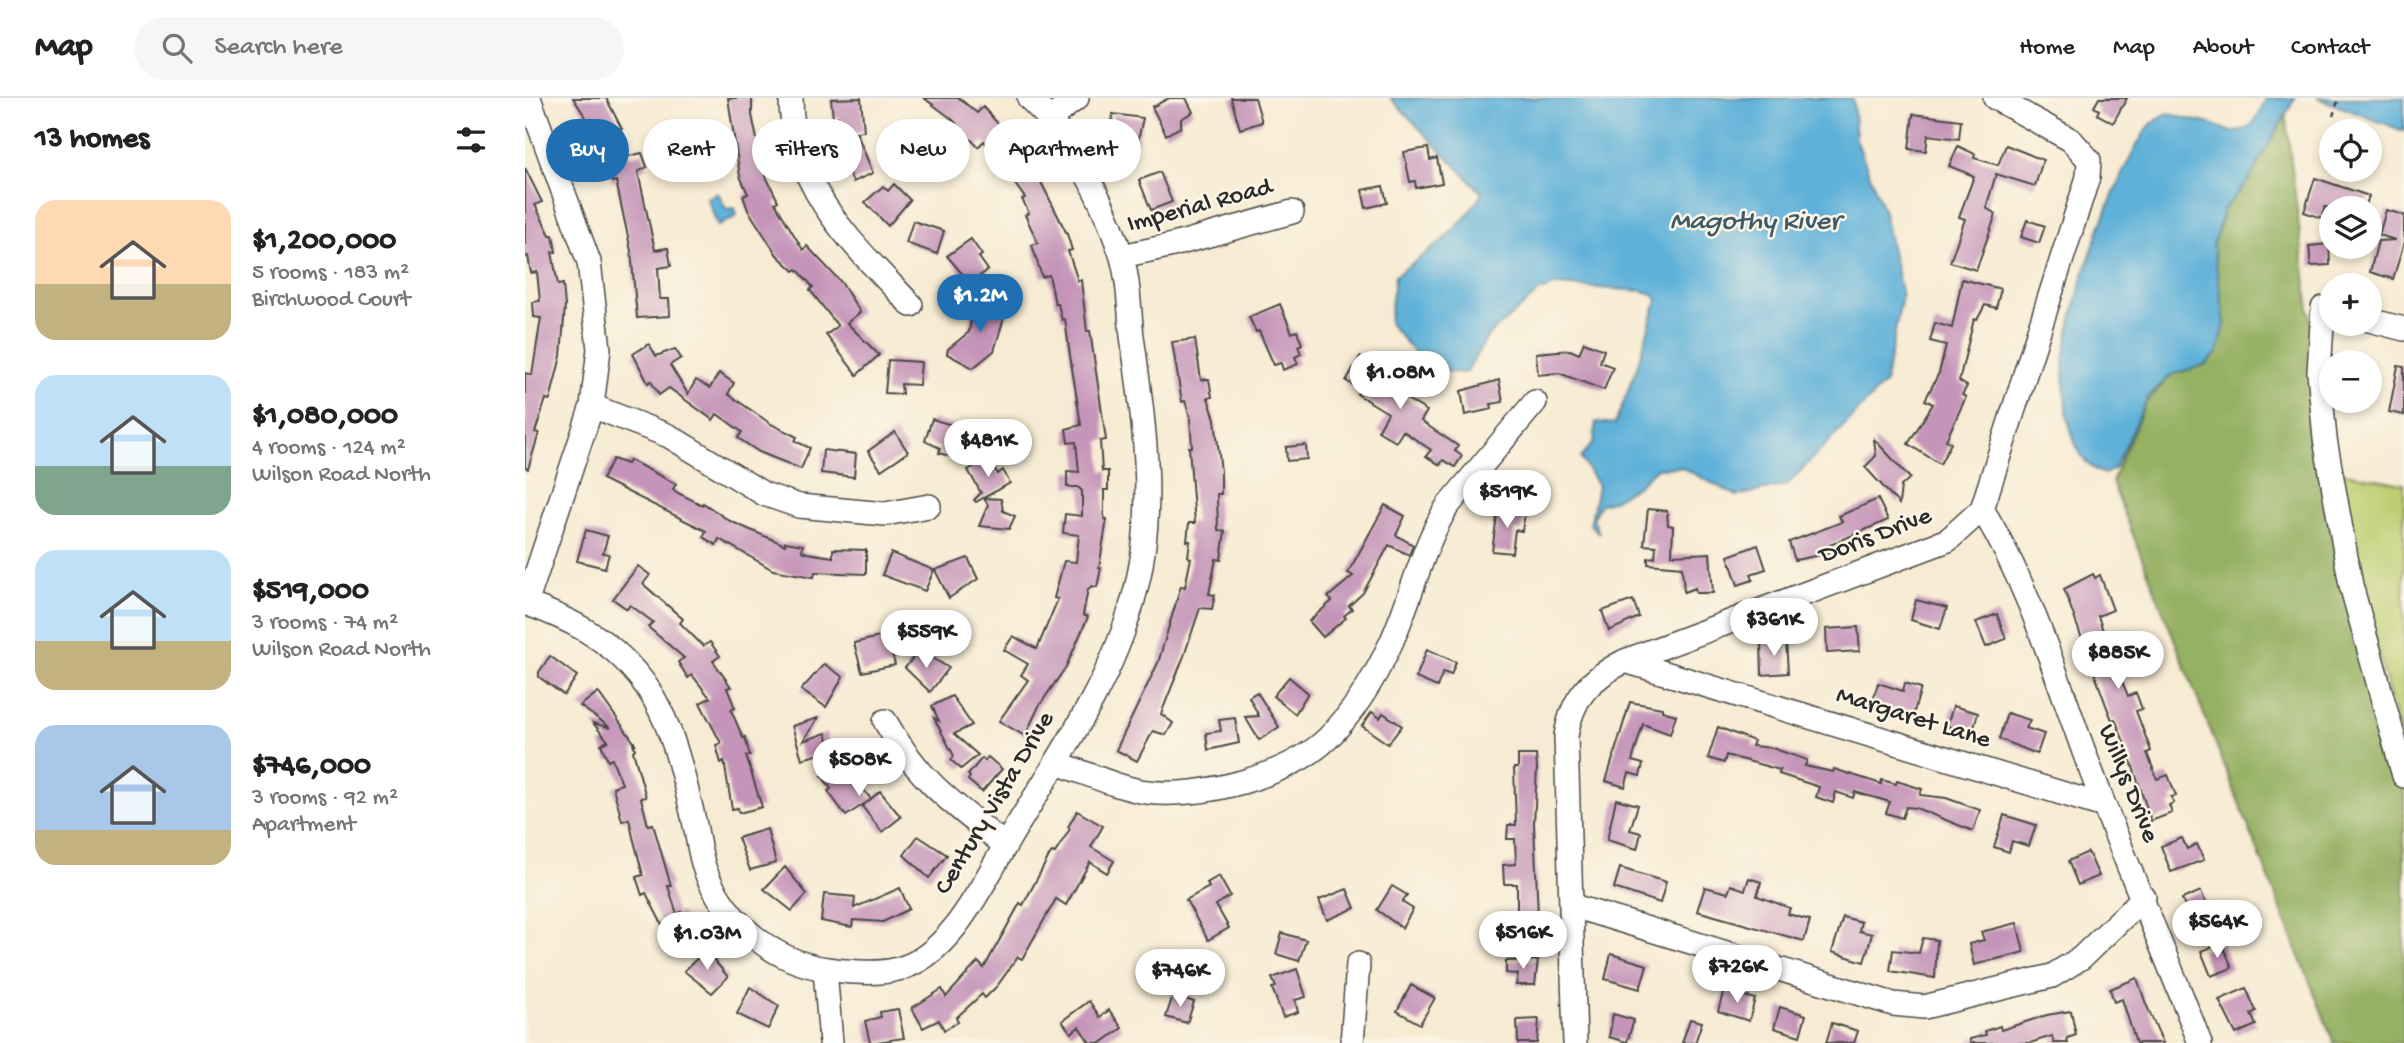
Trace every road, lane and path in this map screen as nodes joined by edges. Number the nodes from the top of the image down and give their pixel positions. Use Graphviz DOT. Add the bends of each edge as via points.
graph roads {
  1 [pos="529,98"];
  2 [pos="791,98"];
  3 [pos="1029,98"];
  4 [pos="1077,98"];
  5 [pos="1995,98"];
  6 [pos="2339,98"];
  7 [pos="2333,116"];
  8 [pos="1051,118"];
  9 [pos="1292,212"];
  10 [pos="1122,256"];
  11 [pos="911,305"];
  12 [pos="2382,323"];
  13 [pos="2404,329"];
  14 [pos="2324,336"];
  15 [pos="1535,402"];
  16 [pos="592,406"];
  17 [pos="929,506"];
  18 [pos="1982,509"];
  19 [pos="525,603"];
  20 [pos="1625,661"];
  21 [pos="885,721"];
  22 [pos="1056,763"];
  23 [pos="2404,776"];
  24 [pos="2104,806"];
  25 [pos="1005,845"];
  26 [pos="2144,897"];
  27 [pos="1573,906"];
  28 [pos="1358,964"];
  29 [pos="825,969"];
  30 [pos="831,1043"];
  31 [pos="1352,1043"];
  32 [pos="1575,1043"];
  33 [pos="2200,1043"];
  1 -- 16 [label="street" via="589,262 599,349"];
  2 -- 11 [label="street" via="799,156 814,192 838,228"];
  3 -- 8 [label="street, Century Vista Drive"];
  4 -- 8 [label="street"];
  5 -- 18 [label="street, Doris Drive" via="2071,140 2089,160 2088,177"];
  6 -- 7 [label="path"];
  8 -- 10 [label="street, Century Vista Drive" via="1102,207"];
  9 -- 10 [label="street, Imperial Road"];
  10 -- 22 [label="street, Century Vista Drive" via="1149,485 1145,549 1117,649"];
  12 -- 13 [label="street"];
  14 -- 23 [label="street" via="2319,372 2327,450 2351,585"];
  15 -- 22 [label="street" via="1447,507 1390,644 1364,691 1327,739 1244,783 1196,792 1147,792"];
  16 -- 17 [label="street" via="669,436 764,494 799,506 885,514"];
  16 -- 19 [label="street"];
  18 -- 20 [label="street, Doris Drive" via="1948,540"];
  18 -- 24 [label="street, Willys Drive" via="2009,552"];
  19 -- 29 [label="street, Century Vista Drive" via="569,619 607,644 637,673 662,713 687,789 705,870 729,911 762,944"];
  20 -- 24 [label="street, Margaret Lane"];
  20 -- 27 [label="street, Doris Drive" via="1586,686 1569,719"];
  21 -- 25 [label="street" via="926,782"];
  22 -- 25 [label="street, Century Vista Drive"];
  24 -- 26 [label="street, Willys Drive"];
  25 -- 29 [label="street, Century Vista Drive" via="954,929 929,954 899,969"];
  26 -- 27 [label="street" via="2081,958 2052,976 1924,1007 1893,1004"];
  26 -- 33 [label="street, Willys Drive"];
  27 -- 32 [label="street, Doris Drive"];
  28 -- 31 [label="street"];
  29 -- 30 [label="street"];
}
